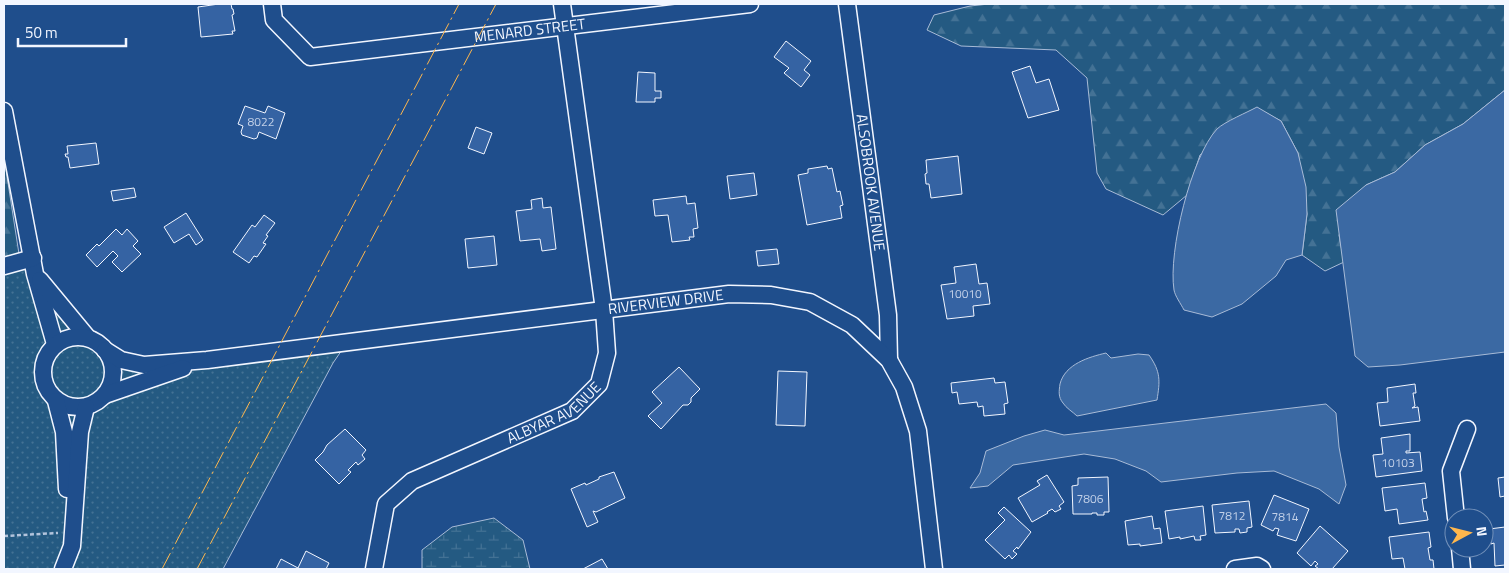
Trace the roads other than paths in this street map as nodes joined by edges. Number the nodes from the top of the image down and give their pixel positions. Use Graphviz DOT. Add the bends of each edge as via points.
graph roads {
  1 [pos="272,4"];
  2 [pos="562,4"];
  3 [pos="750,4"];
  4 [pos="848,4"];
  5 [pos="565,27"];
  6 [pos="4,111"];
  7 [pos="4,266"];
  8 [pos="34,266"];
  9 [pos="604,310"];
  10 [pos="88,338"];
  11 [pos="55,344"];
  12 [pos="106,350"];
  13 [pos="207,360"];
  14 [pos="889,360"];
  15 [pos="105,395"];
  16 [pos="56,401"];
  17 [pos="86,406"];
  18 [pos="1467,429"];
  19 [pos="1455,508"];
  20 [pos="71,539"];
  21 [pos="63,569"];
  22 [pos="374,569"];
  23 [pos="934,569"];
  24 [pos="1234,569"];
  25 [pos="1262,569"];
  1 -- 5 [label="street, MENARD STREET" via="274,20 310,57"];
  2 -- 5 [label="street, ALBYAR AVENUE"];
  3 -- 5 [label="street, MENARD STREET"];
  4 -- 14 [label="street, ALSOBROOK AVENUE" via="888,315"];
  5 -- 9 [label="street, ALBYAR AVENUE"];
  6 -- 8 [label="street, RIVERVIEW DRIVE"];
  7 -- 8 [label="street"];
  8 -- 10 [label="street, RIVERVIEW DRIVE"];
  8 -- 11 [label="street, RIVERVIEW DRIVE"];
  9 -- 13 [label="street, RIVERVIEW DRIVE"];
  9 -- 14 [label="street, RIVERVIEW DRIVE" via="729,294 771,295 810,302 852,324"];
  9 -- 22 [label="street, ALBYAR AVENUE" via="608,354 599,384 572,411 412,481 386,504"];
  10 -- 11 [label="street" via="65,339"];
  10 -- 12 [label="street, RIVERVIEW DRIVE"];
  11 -- 16 [label="street" via="46,357 42,373 44,383"];
  12 -- 13 [label="street, RIVERVIEW DRIVE" via="121,360 144,365"];
  12 -- 15 [label="street" via="113,372"];
  13 -- 15 [label="street, RIVERVIEW DRIVE"];
  14 -- 23 [label="street, RIVERVIEW DRIVE" via="904,387 918,431"];
  15 -- 17 [label="street, RIVERVIEW DRIVE"];
  16 -- 17 [label="street" via="76,408"];
  16 -- 20 [label="street" via="64,432"];
  17 -- 20 [label="street" via="80,432"];
  18 -- 19 [label="street" via="1451,471"];
  20 -- 21 [label="street"];
  24 -- 25 [label="street" via="1257,566"];
}
